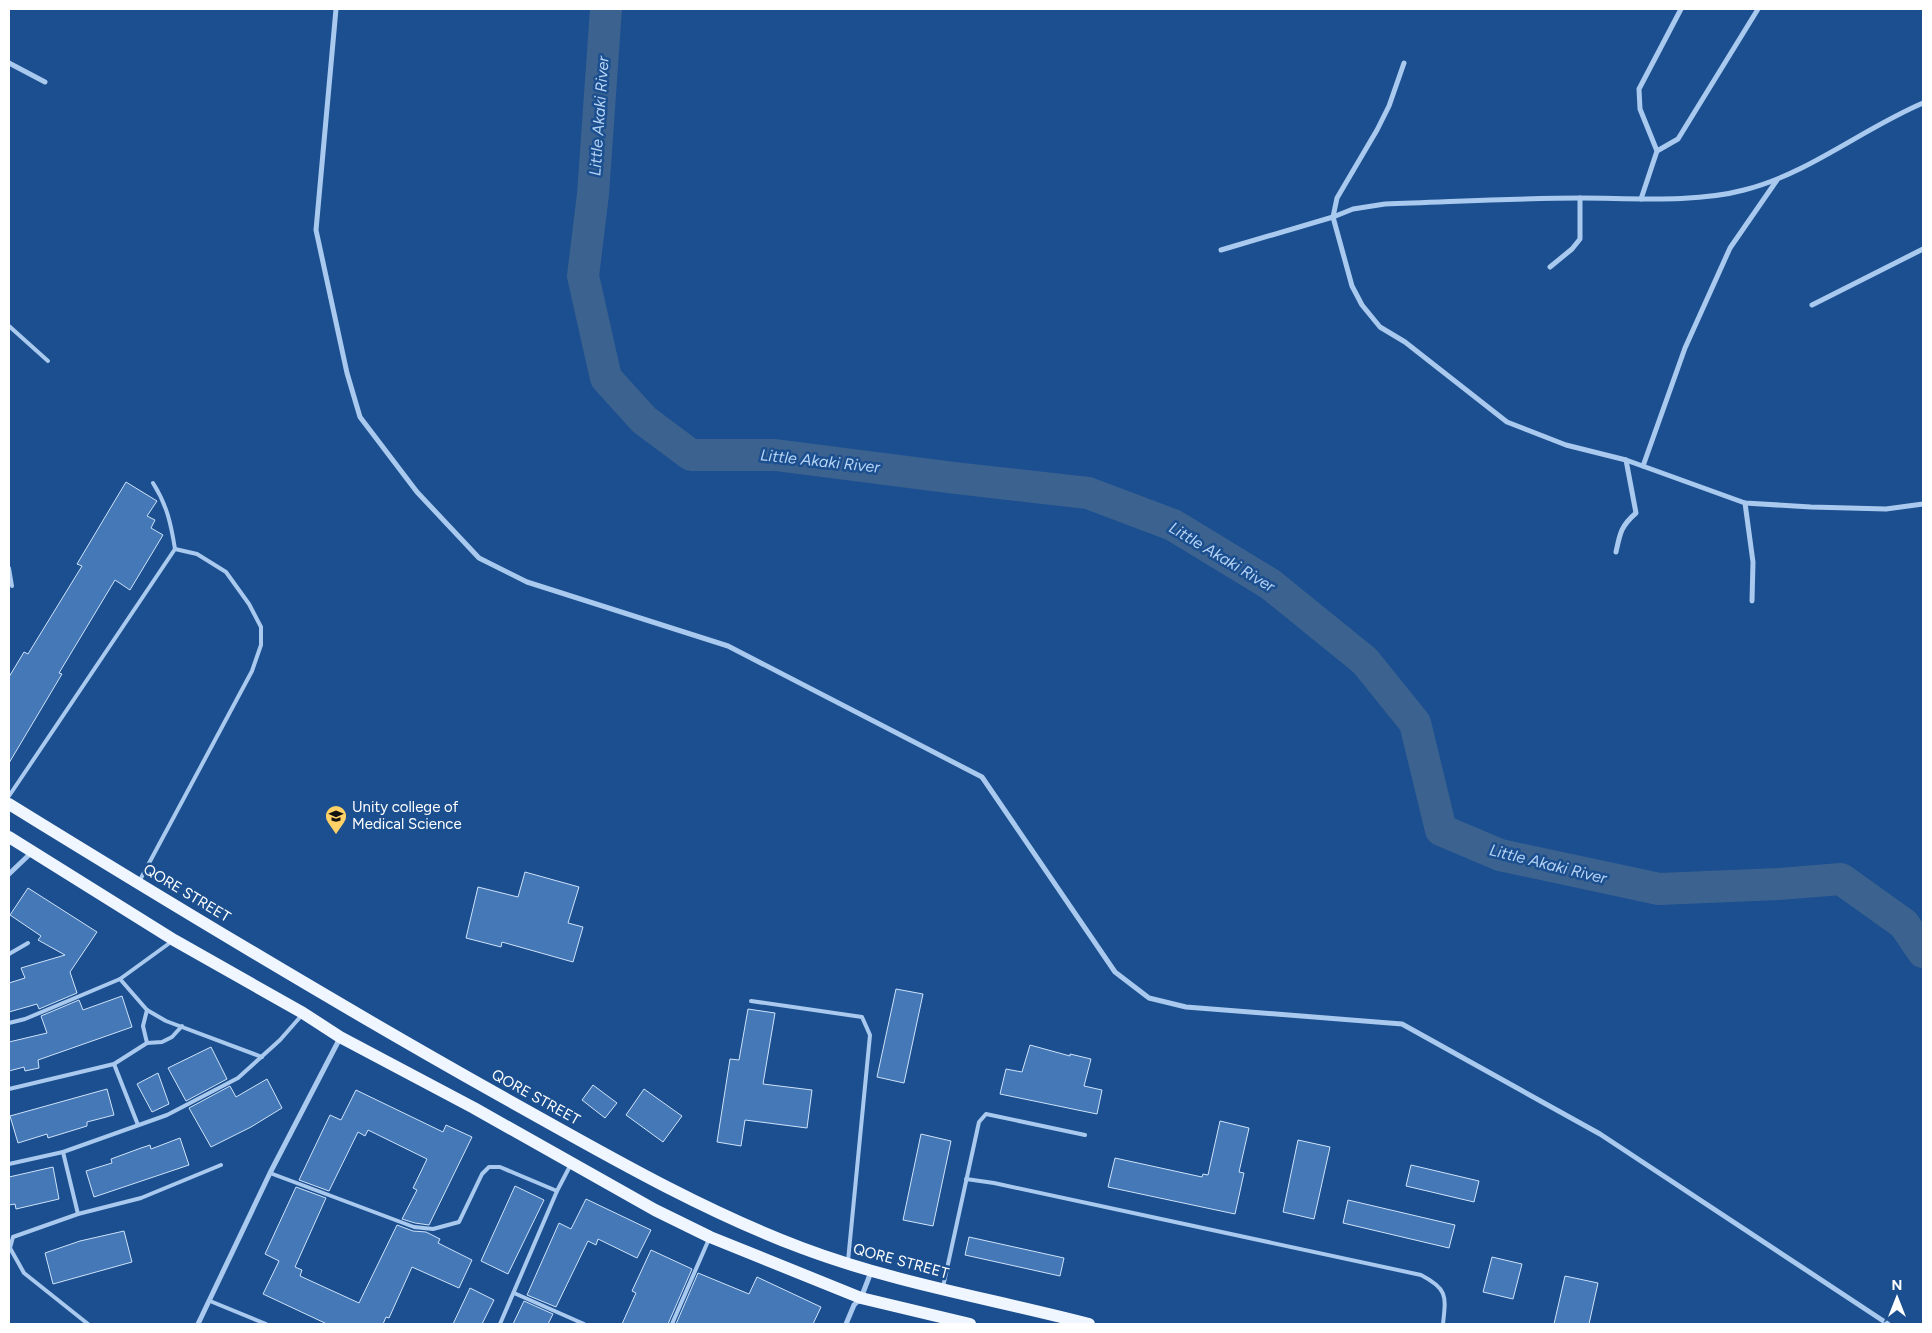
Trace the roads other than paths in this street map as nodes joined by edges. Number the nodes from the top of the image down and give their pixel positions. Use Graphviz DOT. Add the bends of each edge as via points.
graph roads {
  1 [pos="336,9"];
  2 [pos="1681,9"];
  3 [pos="1758,9"];
  4 [pos="9,63"];
  5 [pos="1404,63"];
  6 [pos="45,82"];
  7 [pos="1923,103"];
  8 [pos="1658,151"];
  9 [pos="1778,180"];
  10 [pos="1580,198"];
  11 [pos="1641,199"];
  12 [pos="1332,217"];
  13 [pos="1923,249"];
  14 [pos="1222,250"];
  15 [pos="1550,267"];
  16 [pos="1812,305"];
  17 [pos="9,326"];
  18 [pos="48,361"];
  19 [pos="1626,460"];
  20 [pos="1643,466"];
  21 [pos="153,483"];
  22 [pos="1744,503"];
  23 [pos="1923,504"];
  24 [pos="175,549"];
  25 [pos="1616,552"];
  26 [pos="9,568"];
  27 [pos="12,586"];
  28 [pos="1752,602"];
  29 [pos="9,796"];
  30 [pos="9,804"];
  31 [pos="9,837"];
  32 [pos="32,852"];
  33 [pos="9,874"];
  34 [pos="138,884"];
  35 [pos="174,940"];
  36 [pos="28,943"];
  37 [pos="9,954"];
  38 [pos="120,979"];
  39 [pos="751,1001"];
  40 [pos="147,1010"];
  41 [pos="303,1013"];
  42 [pos="9,1023"];
  43 [pos="182,1026"];
  44 [pos="340,1037"];
  45 [pos="147,1043"];
  46 [pos="262,1057"];
  47 [pos="114,1064"];
  48 [pos="9,1089"];
  49 [pos="138,1125"];
  50 [pos="1085,1135"];
  51 [pos="63,1152"];
  52 [pos="9,1164"];
  53 [pos="571,1164"];
  54 [pos="221,1165"];
  55 [pos="270,1173"];
  56 [pos="966,1179"];
  57 [pos="558,1191"];
  58 [pos="78,1214"];
  59 [pos="710,1236"];
  60 [pos="847,1264"];
  61 [pos="870,1272"];
  62 [pos="942,1290"];
  63 [pos="514,1294"];
  64 [pos="861,1298"];
  65 [pos="210,1301"];
  66 [pos="574,1322"];
  67 [pos="88,1324"];
  68 [pos="198,1324"];
  69 [pos="266,1324"];
  70 [pos="500,1324"];
  71 [pos="584,1324"];
  72 [pos="672,1324"];
  73 [pos="846,1324"];
  74 [pos="970,1324"];
  75 [pos="1089,1324"];
  76 [pos="1443,1324"];
  77 [pos="1888,1324"];
  1 -- 77 [label="street" via="316,230 347,373 360,417 416,492 479,558 527,582 728,646 982,777 1116,972 1149,998 1186,1008 1402,1024 1600,1134"];
  2 -- 8 [label="street" via="1639,89 1640,109"];
  3 -- 8 [label="street" via="1678,139"];
  4 -- 6 [label="street"];
  5 -- 12 [label="street" via="1389,106 1337,198"];
  7 -- 9 [label="street"];
  8 -- 11 [label="street"];
  9 -- 11 [label="street" via="1734,192"];
  9 -- 20 [label="street" via="1730,248 1685,348"];
  10 -- 11 [label="street"];
  10 -- 12 [label="street" via="1385,204 1353,209"];
  10 -- 15 [label="street" via="1580,239"];
  12 -- 14 [label="street"];
  12 -- 19 [label="street" via="1352,286 1380,327 1405,342 1507,422 1566,445"];
  13 -- 16 [label="street"];
  17 -- 18 [label="lane"];
  19 -- 20 [label="street"];
  19 -- 25 [label="street" via="1636,513 1620,532"];
  20 -- 22 [label="street"];
  21 -- 24 [label="lane" via="163,500"];
  22 -- 23 [label="street" via="1886,509"];
  22 -- 28 [label="street" via="1753,562"];
  24 -- 29 [label="lane"];
  24 -- 34 [label="lane" via="197,554 226,572 250,604 261,627 261,645 252,671"];
  26 -- 27 [label="lane"];
  30 -- 34 [label="main road, QORE STREET"];
  31 -- 32 [label="main road"];
  32 -- 33 [label="street"];
  32 -- 35 [label="main road"];
  34 -- 60 [label="main road, QORE STREET" via="388,1032 622,1164 703,1205 800,1248"];
  35 -- 38 [label="lane"];
  35 -- 41 [label="main road"];
  36 -- 37 [label="lane"];
  38 -- 40 [label="lane"];
  38 -- 42 [label="lane"];
  39 -- 60 [label="lane" via="862,1017 870,1035"];
  40 -- 43 [label="lane"];
  40 -- 45 [label="lane" via="144,1026"];
  41 -- 44 [label="main road"];
  41 -- 46 [label="lane"];
  43 -- 45 [label="lane" via="162,1042"];
  43 -- 46 [label="lane"];
  44 -- 53 [label="main road"];
  44 -- 55 [label="street"];
  45 -- 47 [label="lane"];
  46 -- 49 [label="lane" via="238,1078 168,1115"];
  47 -- 48 [label="lane"];
  47 -- 49 [label="lane"];
  49 -- 51 [label="lane"];
  50 -- 56 [label="lane" via="986,1114 979,1122"];
  51 -- 52 [label="lane"];
  51 -- 58 [label="lane"];
  53 -- 57 [label="lane"];
  53 -- 59 [label="main road"];
  54 -- 58 [label="lane" via="141,1198"];
  55 -- 57 [label="lane" via="414,1227 433,1229 459,1222 482,1174 489,1167 500,1167"];
  55 -- 65 [label="street"];
  56 -- 62 [label="lane"];
  56 -- 76 [label="lane" via="1421,1275 1437,1284 1445,1299"];
  57 -- 63 [label="lane"];
  58 -- 67 [label="lane" via="13,1238 10,1248 24,1273"];
  59 -- 64 [label="main road"];
  59 -- 72 [label="lane"];
  60 -- 61 [label="main road, QORE STREET"];
  61 -- 62 [label="main road, QORE STREET"];
  61 -- 64 [label="street"];
  62 -- 75 [label="main road, QORE STREET"];
  63 -- 66 [label="lane"];
  63 -- 70 [label="lane"];
  64 -- 73 [label="street" via="854,1305"];
  64 -- 74 [label="main road"];
  65 -- 68 [label="street"];
  65 -- 69 [label="lane"];
  66 -- 71 [label="lane"];
}
